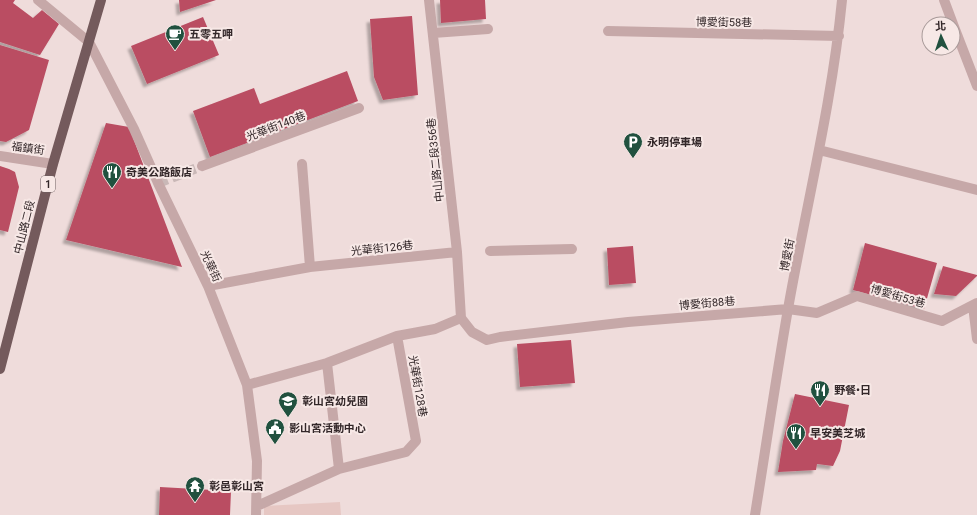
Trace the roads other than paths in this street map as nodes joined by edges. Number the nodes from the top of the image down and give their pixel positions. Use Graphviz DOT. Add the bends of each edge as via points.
graph roads {
  1 [pos="38,0"];
  2 [pos="101,0"];
  3 [pos="429,0"];
  4 [pos="842,0"];
  5 [pos="944,0"];
  6 [pos="950,16"];
  7 [pos="488,29"];
  8 [pos="608,31"];
  9 [pos="433,34"];
  10 [pos="839,36"];
  11 [pos="90,42"];
  12 [pos="961,45"];
  13 [pos="977,86"];
  14 [pos="358,108"];
  15 [pos="819,150"];
  16 [pos="0,156"];
  17 [pos="53,164"];
  18 [pos="302,164"];
  19 [pos="202,166"];
  20 [pos="977,190"];
  21 [pos="572,249"];
  22 [pos="490,251"];
  23 [pos="457,252"];
  24 [pos="310,267"];
  25 [pos="208,286"];
  26 [pos="975,305"];
  27 [pos="788,309"];
  28 [pos="461,318"];
  29 [pos="397,336"];
  30 [pos="977,339"];
  31 [pos="327,363"];
  32 [pos="0,369"];
  33 [pos="247,385"];
  34 [pos="340,469"];
  35 [pos="256,510"];
  36 [pos="755,515"];
  1 -- 11 [label="street"];
  2 -- 11 [label="main road, 中山路二段 / 1"];
  3 -- 9 [label="street, 中山路二段356巷"];
  4 -- 10 [label="street, 博愛街"];
  5 -- 6 [label="street"];
  7 -- 9 [label="street"];
  8 -- 10 [label="street, 博愛街58巷"];
  9 -- 23 [label="street, 中山路二段356巷"];
  10 -- 15 [label="street, 博愛街"];
  11 -- 17 [label="main road, 中山路二段 / 1"];
  11 -- 25 [label="street, 光華街"];
  12 -- 13 [label="street"];
  14 -- 19 [label="street, 光華街140巷"];
  15 -- 20 [label="street"];
  15 -- 27 [label="street, 博愛街"];
  16 -- 17 [label="street, 福鎮街"];
  17 -- 32 [label="main road, 中山路二段 / 1"];
  18 -- 24 [label="street"];
  21 -- 22 [label="street"];
  23 -- 24 [label="street, 光華街126巷"];
  23 -- 28 [label="street, 中山路二段356巷"];
  24 -- 25 [label="street, 光華街126巷"];
  25 -- 33 [label="street, 光華街"];
  26 -- 27 [label="street, 博愛街53巷" via="942,321 858,296 817,313"];
  26 -- 30 [label="street"];
  27 -- 28 [label="street, 博愛街88巷" via="628,322 487,340 472,332"];
  27 -- 36 [label="street, 博愛街"];
  28 -- 29 [label="street" via="435,329"];
  29 -- 31 [label="street"];
  29 -- 34 [label="street, 光華街128巷" via="416,441 406,452"];
  31 -- 33 [label="street"];
  31 -- 34 [label="street"];
  33 -- 35 [label="street, 光華街" via="257,461"];
  34 -- 35 [label="street"];
}
